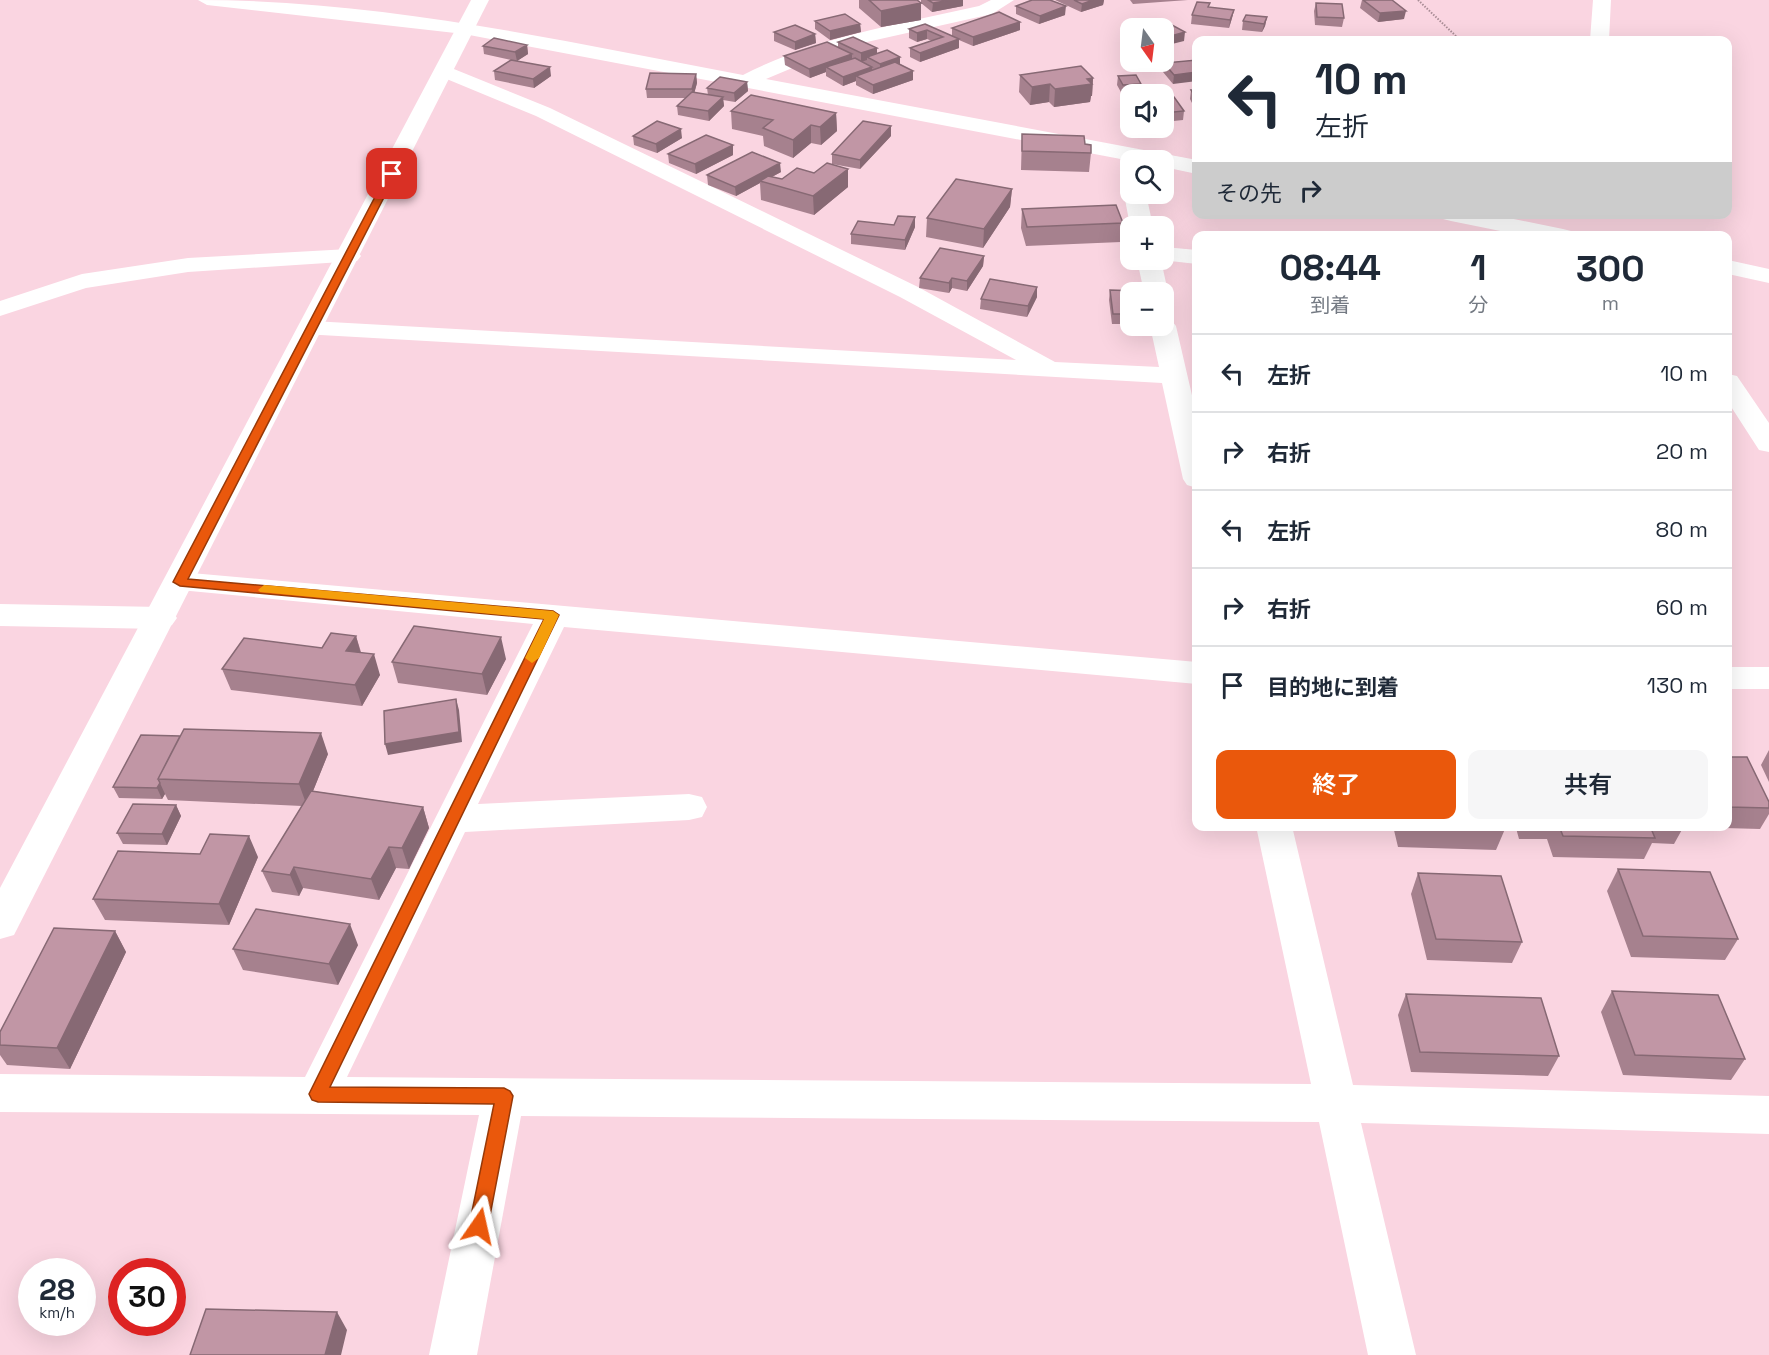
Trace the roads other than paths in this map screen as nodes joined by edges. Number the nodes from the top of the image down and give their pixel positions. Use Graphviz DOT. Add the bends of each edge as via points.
graph roads {
  1 [pos="207,0"];
  2 [pos="480,0"];
  3 [pos="1005,0"];
  4 [pos="1602,0"];
  5 [pos="464,28"];
  6 [pos="1600,36"];
  7 [pos="444,71"];
  8 [pos="749,80"];
  9 [pos="1120,152"];
  10 [pos="1174,162"];
  11 [pos="1192,166"];
  12 [pos="1476,219"];
  13 [pos="1538,231"];
  14 [pos="1174,255"];
  15 [pos="350,256"];
  16 [pos="1192,257"];
  17 [pos="1732,268"];
  18 [pos="1769,276"];
  19 [pos="0,309"];
  20 [pos="312,329"];
  21 [pos="1165,336"];
  22 [pos="1053,369"];
  23 [pos="1174,376"];
  24 [pos="1732,388"];
  25 [pos="1769,444"];
  26 [pos="1192,457"];
  27 [pos="180,582"];
  28 [pos="0,615"];
  29 [pos="553,615"];
  30 [pos="161,618"];
  31 [pos="1192,673"];
  32 [pos="1732,678"];
  33 [pos="1769,678"];
  34 [pos="689,807"];
  35 [pos="453,819"];
  36 [pos="1275,831"];
  37 [pos="0,924"];
  38 [pos="0,1093"];
  39 [pos="318,1094"];
  40 [pos="504,1096"];
  41 [pos="1335,1102"];
  42 [pos="1769,1115"];
  43 [pos="453,1355"];
  44 [pos="1392,1355"];
  1 -- 5 [label="street"];
  2 -- 5 [label="street"];
  3 -- 8 [label="street" via="985,10 834,44"];
  4 -- 6 [label="street"];
  5 -- 7 [label="street"];
  5 -- 8 [label="street"];
  7 -- 15 [label="street"];
  7 -- 22 [label="street" via="564,123 909,292"];
  8 -- 9 [label="street"];
  10 -- 11 [label="street"];
  12 -- 13 [label="street"];
  14 -- 16 [label="street"];
  15 -- 19 [label="street" via="188,265 82,280"];
  15 -- 20 [label="street"];
  17 -- 18 [label="street"];
  20 -- 22 [label="street"];
  20 -- 27 [label="street"];
  21 -- 23 [label="street"];
  22 -- 23 [label="street"];
  23 -- 26 [label="street"];
  24 -- 25 [label="street"];
  27 -- 29 [label="street"];
  27 -- 30 [label="street"];
  28 -- 30 [label="street"];
  29 -- 31 [label="street"];
  29 -- 35 [label="street"];
  30 -- 37 [label="street"];
  32 -- 33 [label="street"];
  34 -- 35 [label="street"];
  35 -- 39 [label="street"];
  36 -- 41 [label="street"];
  38 -- 39 [label="street"];
  39 -- 40 [label="street"];
  40 -- 41 [label="street"];
  40 -- 43 [label="street"];
  41 -- 42 [label="street"];
  41 -- 44 [label="street"];
}
